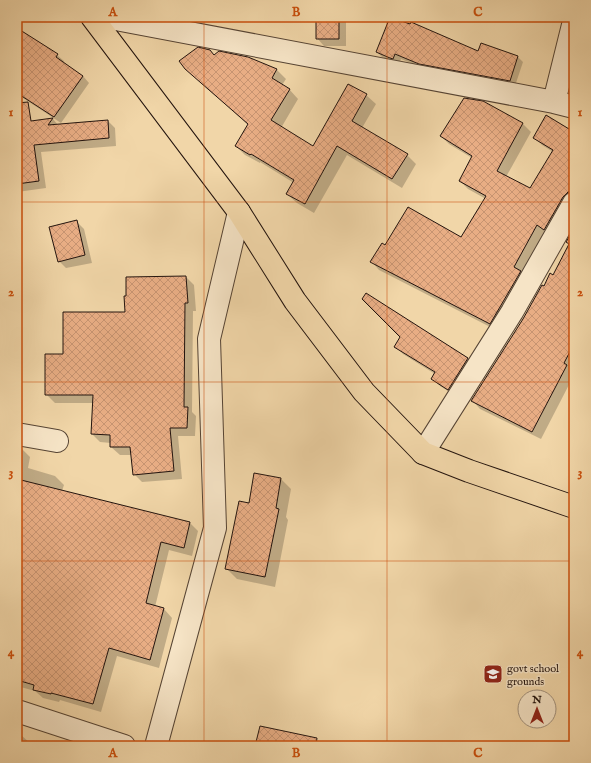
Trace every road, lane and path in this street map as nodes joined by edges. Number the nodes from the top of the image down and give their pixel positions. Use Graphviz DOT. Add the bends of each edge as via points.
graph roads {
  1 [pos="92,17"];
  2 [pos="105,17"];
  3 [pos="574,21"];
  4 [pos="564,104"];
  5 [pos="574,203"];
  6 [pos="238,212"];
  7 [pos="17,434"];
  8 [pos="57,441"];
  9 [pos="423,453"];
  10 [pos="574,507"];
  11 [pos="17,711"];
  12 [pos="124,746"];
  13 [pos="156,746"];
  1 -- 6 [label="main road"];
  2 -- 4 [label="street"];
  3 -- 4 [label="street"];
  5 -- 9 [label="street" via="512,312"];
  6 -- 9 [label="main road" via="295,301 364,392"];
  6 -- 13 [label="street" via="209,339 214,528"];
  7 -- 8 [label="street"];
  9 -- 10 [label="main road"];
  11 -- 12 [label="street"];
}
